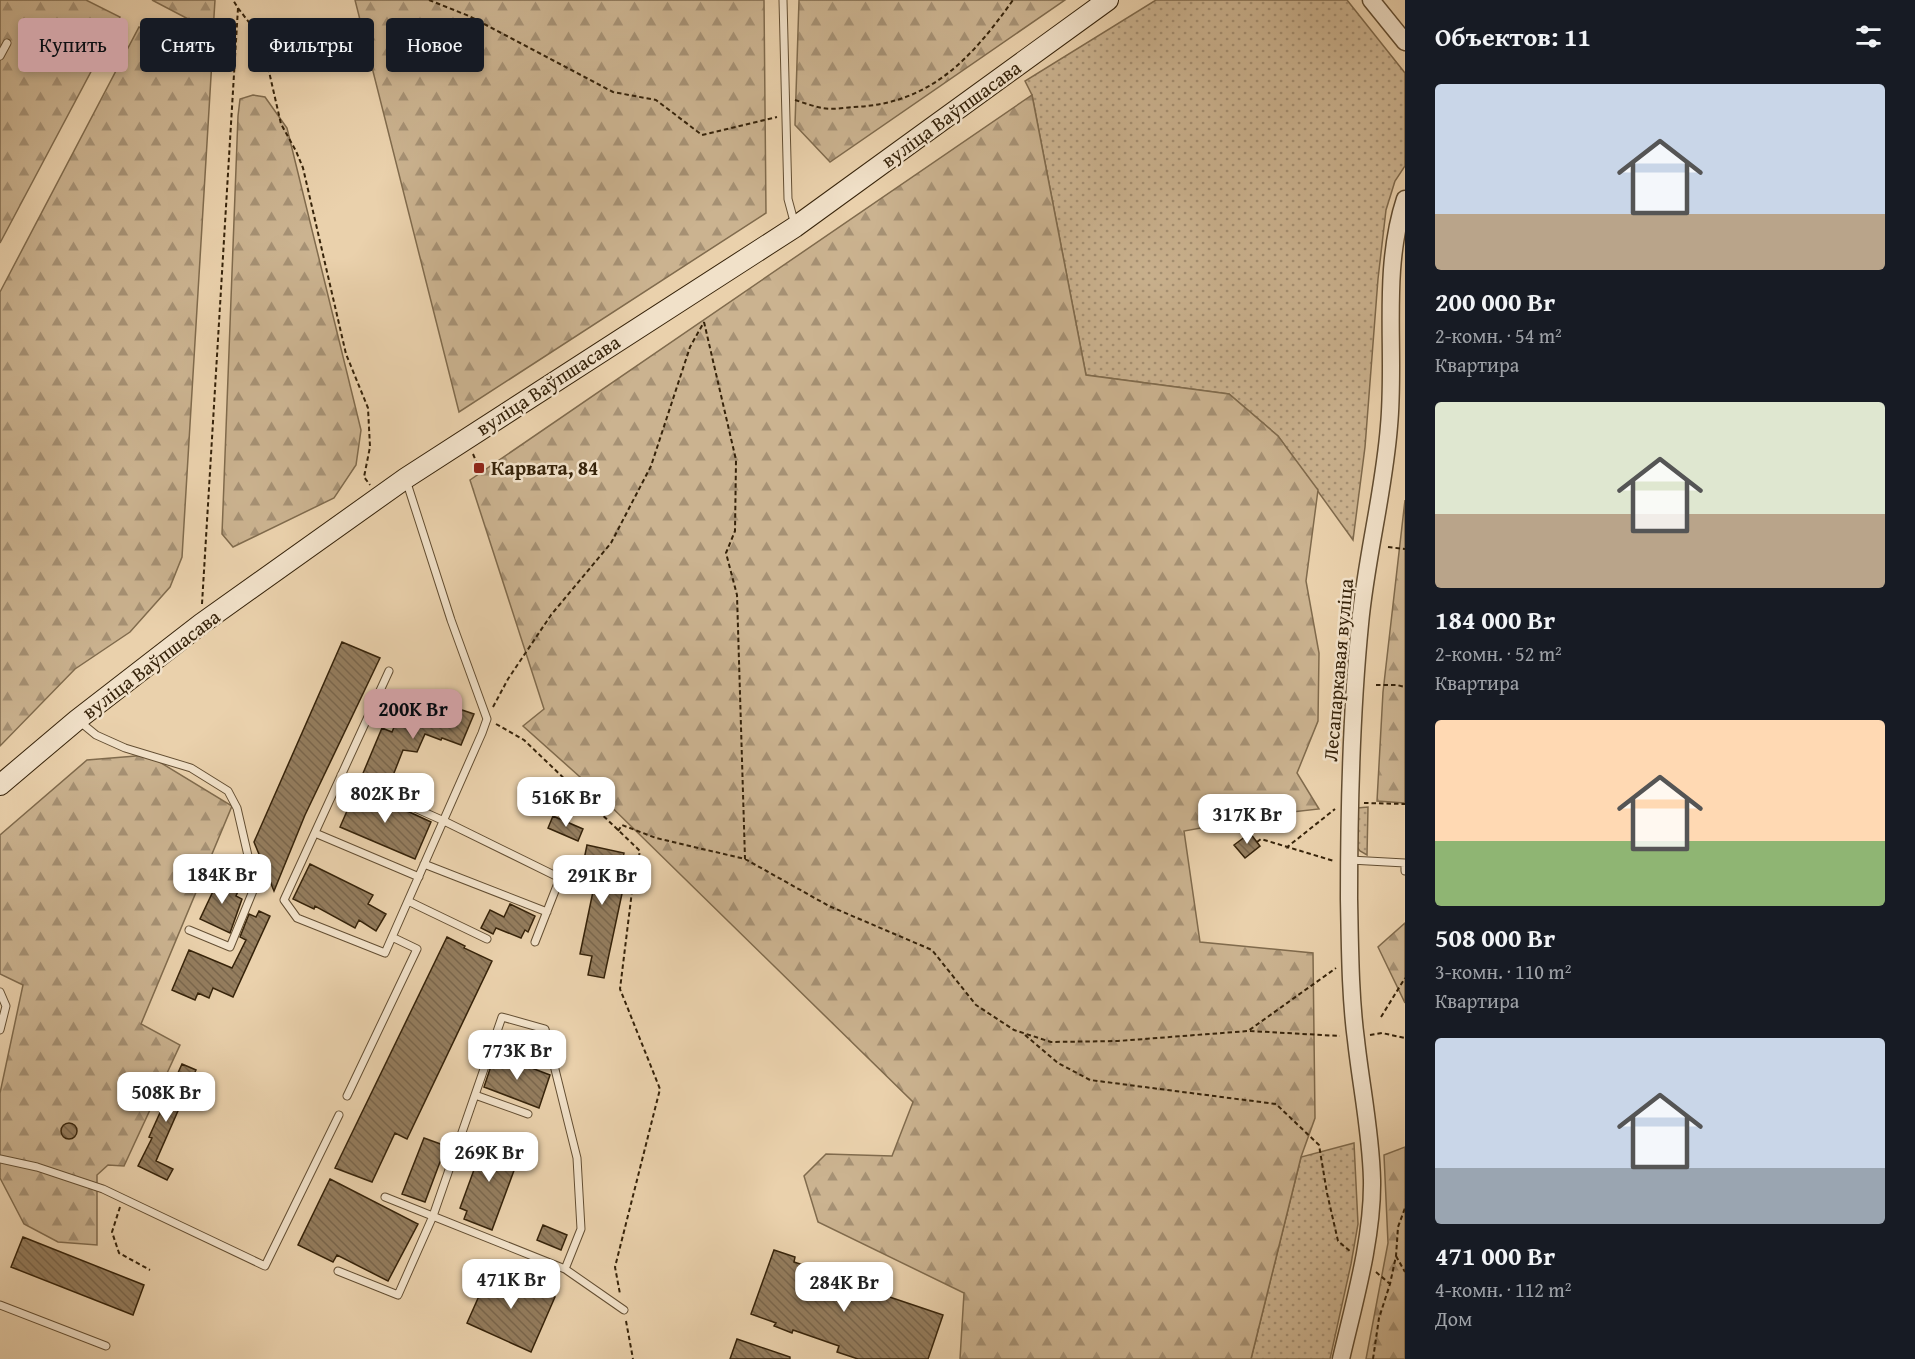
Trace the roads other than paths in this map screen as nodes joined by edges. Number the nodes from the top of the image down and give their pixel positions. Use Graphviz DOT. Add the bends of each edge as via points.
graph roads {
  1 [pos="783,0"];
  2 [pos="1108,0"];
  3 [pos="1371,0"];
  4 [pos="1405,42"];
  5 [pos="7,43"];
  6 [pos="0,56"];
  7 [pos="1405,199"];
  8 [pos="795,227"];
  9 [pos="406,478"];
  10 [pos="389,671"];
  11 [pos="76,720"];
  12 [pos="341,775"];
  13 [pos="0,785"];
  14 [pos="444,821"];
  15 [pos="315,833"];
  16 [pos="1343,860"];
  17 [pos="424,864"];
  18 [pos="1405,871"];
  19 [pos="418,877"];
  20 [pos="408,901"];
  21 [pos="547,912"];
  22 [pos="189,930"];
  23 [pos="392,937"];
  24 [pos="488,939"];
  25 [pos="536,942"];
  26 [pos="0,992"];
  27 [pos="0,1030"];
  28 [pos="475,1095"];
  29 [pos="347,1096"];
  30 [pos="528,1114"];
  31 [pos="339,1115"];
  32 [pos="0,1159"];
  33 [pos="385,1197"];
  34 [pos="433,1216"];
  35 [pos="565,1269"];
  36 [pos="338,1271"];
  37 [pos="0,1305"];
  38 [pos="624,1310"];
  39 [pos="106,1346"];
  40 [pos="1341,1359"];
  1 -- 8 [label="lane" via="788,199"];
  2 -- 8 [label="main road, вуліца Ваўпшасава"];
  3 -- 4 [label="street"];
  5 -- 6 [label="lane"];
  7 -- 16 [label="street, Лесапаркавая вуліца" via="1391,277 1389,428 1360,623"];
  8 -- 9 [label="main road, вуліца Ваўпшасава"];
  9 -- 11 [label="main road, вуліца Ваўпшасава" via="201,624"];
  9 -- 14 [label="lane" via="487,719"];
  10 -- 12 [label="lane"];
  11 -- 13 [label="main road, вуліца Ваўпшасава"];
  11 -- 22 [label="lane" via="96,735 125,748 191,768 228,791 237,808 255,885 230,947"];
  12 -- 14 [label="lane"];
  12 -- 15 [label="lane"];
  14 -- 17 [label="lane"];
  14 -- 21 [label="lane" via="560,878"];
  15 -- 19 [label="lane"];
  15 -- 23 [label="lane" via="284,900 297,918 385,952"];
  16 -- 18 [label="lane" via="1405,863"];
  16 -- 40 [label="street, Лесапаркавая вуліца" via="1355,1037 1372,1183 1362,1262"];
  17 -- 19 [label="lane"];
  17 -- 21 [label="lane"];
  19 -- 20 [label="lane"];
  20 -- 23 [label="lane"];
  20 -- 24 [label="lane"];
  21 -- 25 [label="lane"];
  23 -- 29 [label="lane" via="417,949"];
  26 -- 27 [label="lane" via="6,1006"];
  28 -- 30 [label="lane"];
  28 -- 34 [label="lane"];
  28 -- 35 [label="lane" via="502,1017 545,1029 576,1158 581,1228"];
  31 -- 32 [label="lane" via="265,1266 104,1189"];
  33 -- 34 [label="lane"];
  34 -- 35 [label="lane"];
  34 -- 36 [label="lane" via="398,1295"];
  35 -- 38 [label="lane"];
  37 -- 39 [label="lane"];
}
